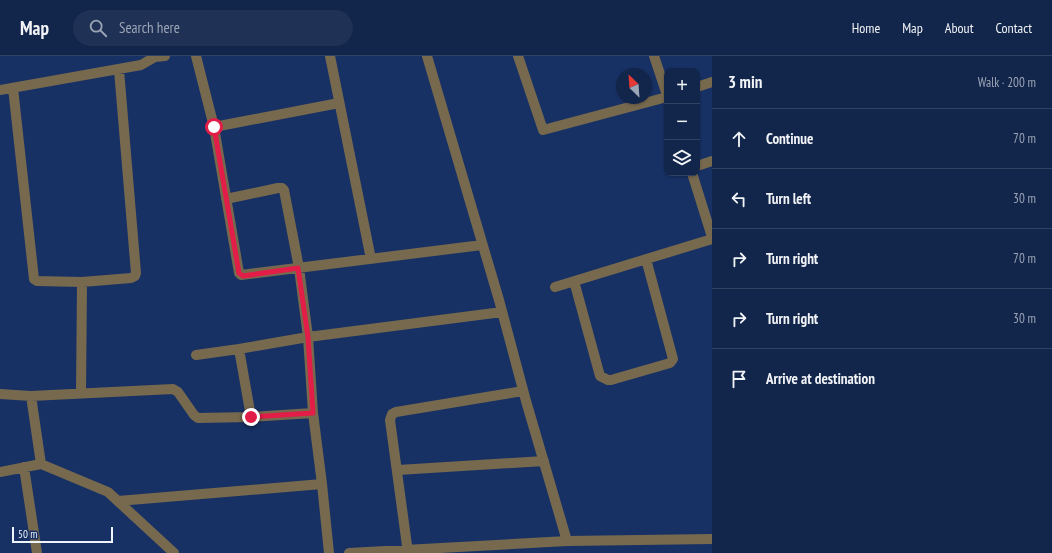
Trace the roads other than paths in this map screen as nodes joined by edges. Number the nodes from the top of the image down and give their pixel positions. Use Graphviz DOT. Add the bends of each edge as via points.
graph roads {
  1 [pos="158,56"];
  2 [pos="196,56"];
  3 [pos="330,56"];
  4 [pos="427,56"];
  5 [pos="518,56"];
  6 [pos="654,56"];
  7 [pos="120,70"];
  8 [pos="712,82"];
  9 [pos="700,86"];
  10 [pos="664,87"];
  11 [pos="13,88"];
  12 [pos="0,90"];
  13 [pos="664,97"];
  14 [pos="339,103"];
  15 [pos="214,127"];
  16 [pos="712,161"];
  17 [pos="700,165"];
  18 [pos="693,176"];
  19 [pos="226,199"];
  20 [pos="712,238"];
  21 [pos="482,245"];
  22 [pos="371,259"];
  23 [pos="646,259"];
  24 [pos="298,268"];
  25 [pos="82,282"];
  26 [pos="574,282"];
  27 [pos="555,288"];
  28 [pos="502,312"];
  29 [pos="308,337"];
  30 [pos="239,349"];
  31 [pos="196,355"];
  32 [pos="523,391"];
  33 [pos="81,393"];
  34 [pos="0,394"];
  35 [pos="31,396"];
  36 [pos="313,413"];
  37 [pos="251,417"];
  38 [pos="544,462"];
  39 [pos="42,464"];
  40 [pos="24,467"];
  41 [pos="398,470"];
  42 [pos="0,472"];
  43 [pos="322,484"];
  44 [pos="118,501"];
  45 [pos="712,539"];
  46 [pos="567,541"];
  47 [pos="520,548"];
  48 [pos="408,551"];
  49 [pos="37,553"];
  50 [pos="174,553"];
  51 [pos="329,553"];
  52 [pos="349,553"];
  1 -- 7 [label="street" via="141,65"];
  2 -- 15 [label="street"];
  3 -- 14 [label="street"];
  4 -- 21 [label="street"];
  5 -- 13 [label="street" via="544,130"];
  6 -- 10 [label="street"];
  7 -- 11 [label="street"];
  7 -- 25 [label="street" via="136,273 131,278"];
  8 -- 9 [label="street"];
  11 -- 12 [label="street"];
  11 -- 25 [label="street" via="33,277 37,281"];
  14 -- 15 [label="street"];
  14 -- 22 [label="street"];
  15 -- 19 [label="street"];
  16 -- 17 [label="street"];
  18 -- 20 [label="street"];
  19 -- 24 [label="street" via="240,274 243,276"];
  19 -- 24 [label="street" via="282,188"];
  20 -- 23 [label="street"];
  21 -- 22 [label="street"];
  21 -- 28 [label="street"];
  22 -- 24 [label="street"];
  23 -- 26 [label="street"];
  23 -- 26 [label="street" via="673,359 670,363 611,380 600,376"];
  24 -- 29 [label="street"];
  25 -- 33 [label="street"];
  26 -- 27 [label="street"];
  28 -- 29 [label="street"];
  28 -- 32 [label="street"];
  29 -- 30 [label="street"];
  29 -- 36 [label="street"];
  30 -- 31 [label="street"];
  30 -- 37 [label="street"];
  32 -- 38 [label="street"];
  32 -- 41 [label="street" via="392,414 390,420"];
  33 -- 35 [label="street"];
  33 -- 37 [label="street" via="176,390 198,418"];
  34 -- 35 [label="street"];
  35 -- 39 [label="street"];
  36 -- 37 [label="street"];
  36 -- 43 [label="street"];
  38 -- 41 [label="street"];
  38 -- 46 [label="street"];
  39 -- 40 [label="street"];
  39 -- 44 [label="street" via="108,492"];
  40 -- 42 [label="street"];
  40 -- 49 [label="street"];
  41 -- 48 [label="street"];
  43 -- 44 [label="street"];
  43 -- 51 [label="street"];
  44 -- 50 [label="street"];
  45 -- 46 [label="street"];
  46 -- 47 [label="street"];
  47 -- 48 [label="street"];
  48 -- 52 [label="street"];
}
